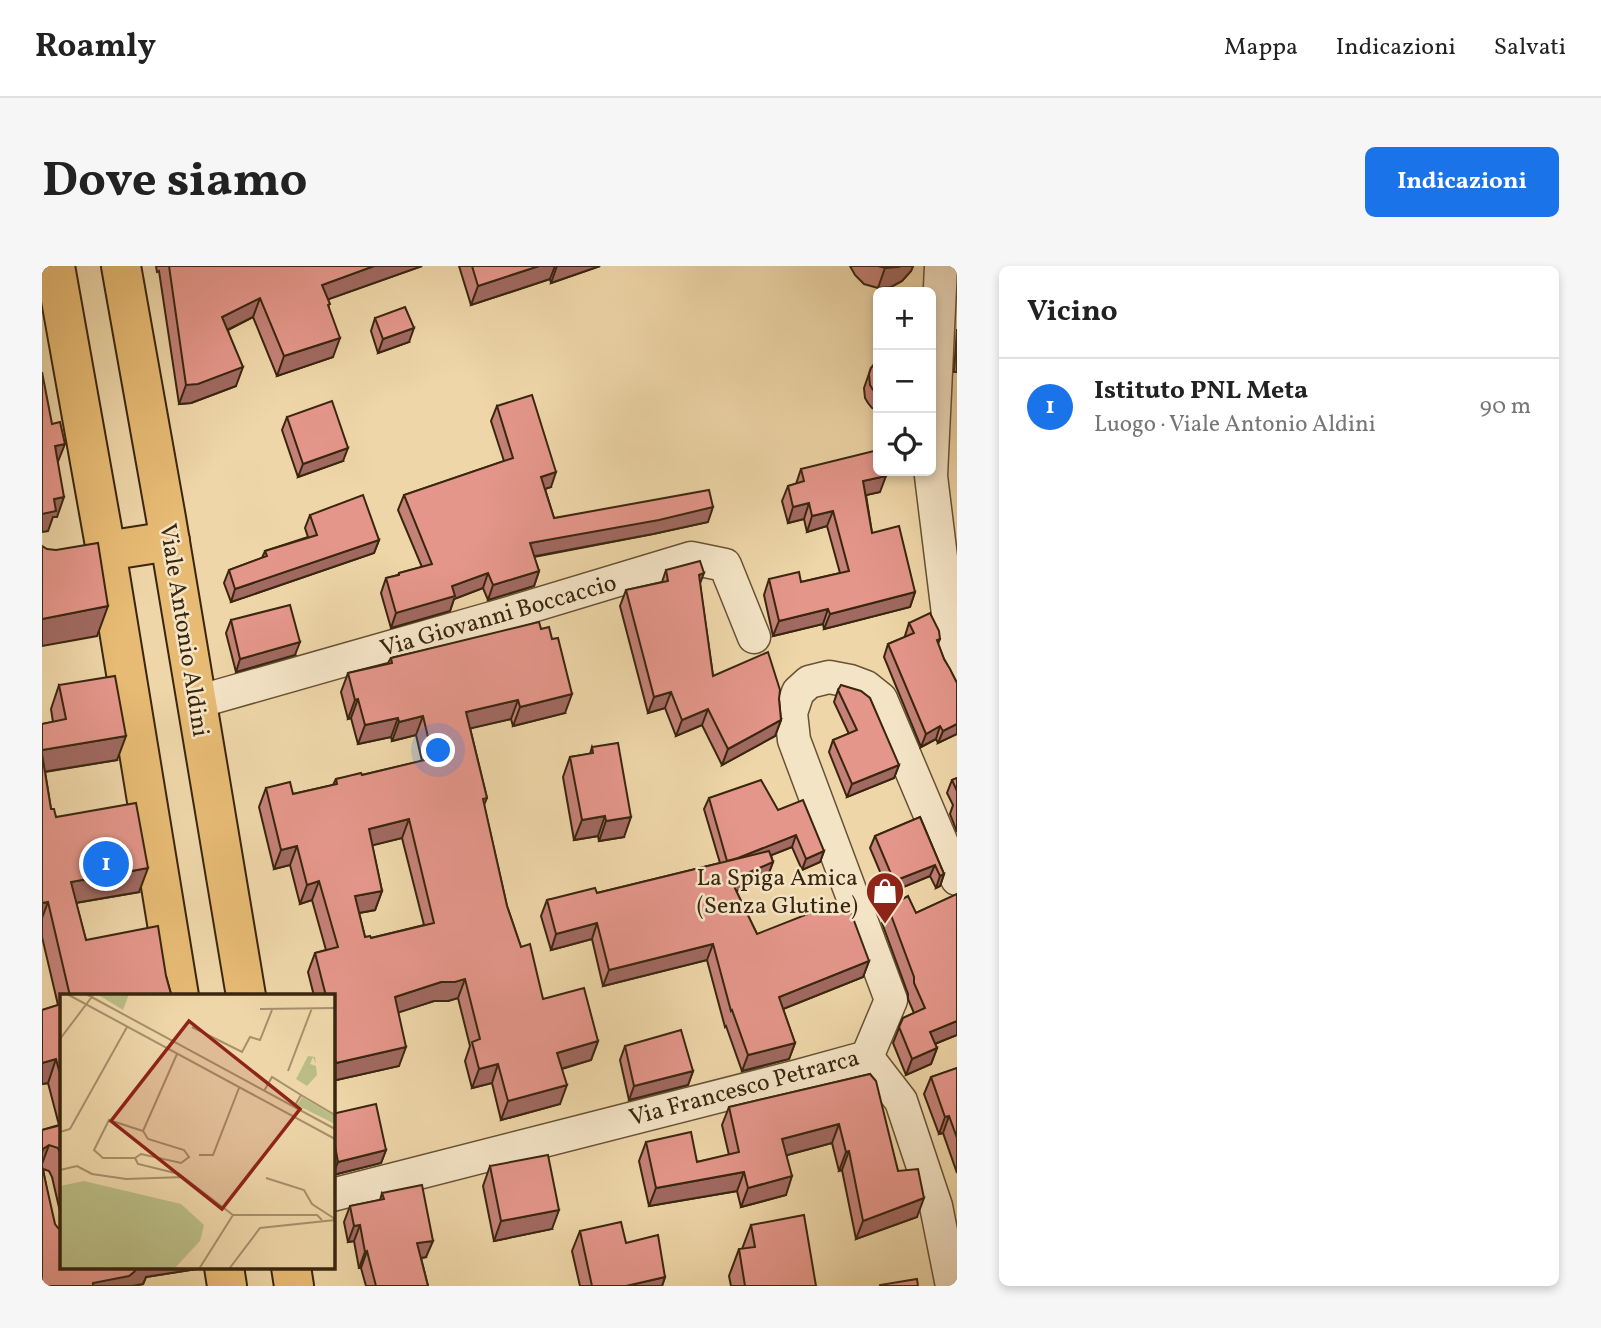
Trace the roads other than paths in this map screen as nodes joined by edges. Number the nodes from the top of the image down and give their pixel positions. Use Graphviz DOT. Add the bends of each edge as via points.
graph roads {
  1 [pos="55,266"];
  2 [pos="121,266"];
  3 [pos="941,266"];
  4 [pos="52,311"];
  5 [pos="170,541"];
  6 [pos="93,553"];
  7 [pos="953,622"];
  8 [pos="754,638"];
  9 [pos="957,668"];
  10 [pos="197,702"];
  11 [pos="957,879"];
  12 [pos="180,994"];
  13 [pos="246,994"];
  14 [pos="867,1057"];
  15 [pos="334,1194"];
  16 [pos="224,1268"];
  17 [pos="291,1268"];
  18 [pos="227,1286"];
  19 [pos="294,1286"];
  20 [pos="952,1286"];
  1 -- 4 [label="main road"];
  2 -- 5 [label="main road, Viale Antonio Aldini"];
  3 -- 7 [label="street" via="931,475"];
  4 -- 6 [label="main road"];
  5 -- 6 [label="main road"];
  5 -- 10 [label="main road, Viale Antonio Aldini"];
  6 -- 12 [label="main road"];
  7 -- 9 [label="street"];
  8 -- 10 [label="street, Via Giovanni Boccaccio" via="725,565 691,558"];
  10 -- 13 [label="main road, Viale Antonio Aldini"];
  11 -- 14 [label="street, Via Francesco Petrarca" via="881,699 850,681 829,677 809,682 798,692 791,713 794,740 891,1000"];
  14 -- 15 [label="street, Via Francesco Petrarca"];
  14 -- 20 [label="street" via="901,1101 936,1206"];
  16 -- 18 [label="main road"];
  17 -- 19 [label="main road"];
}
